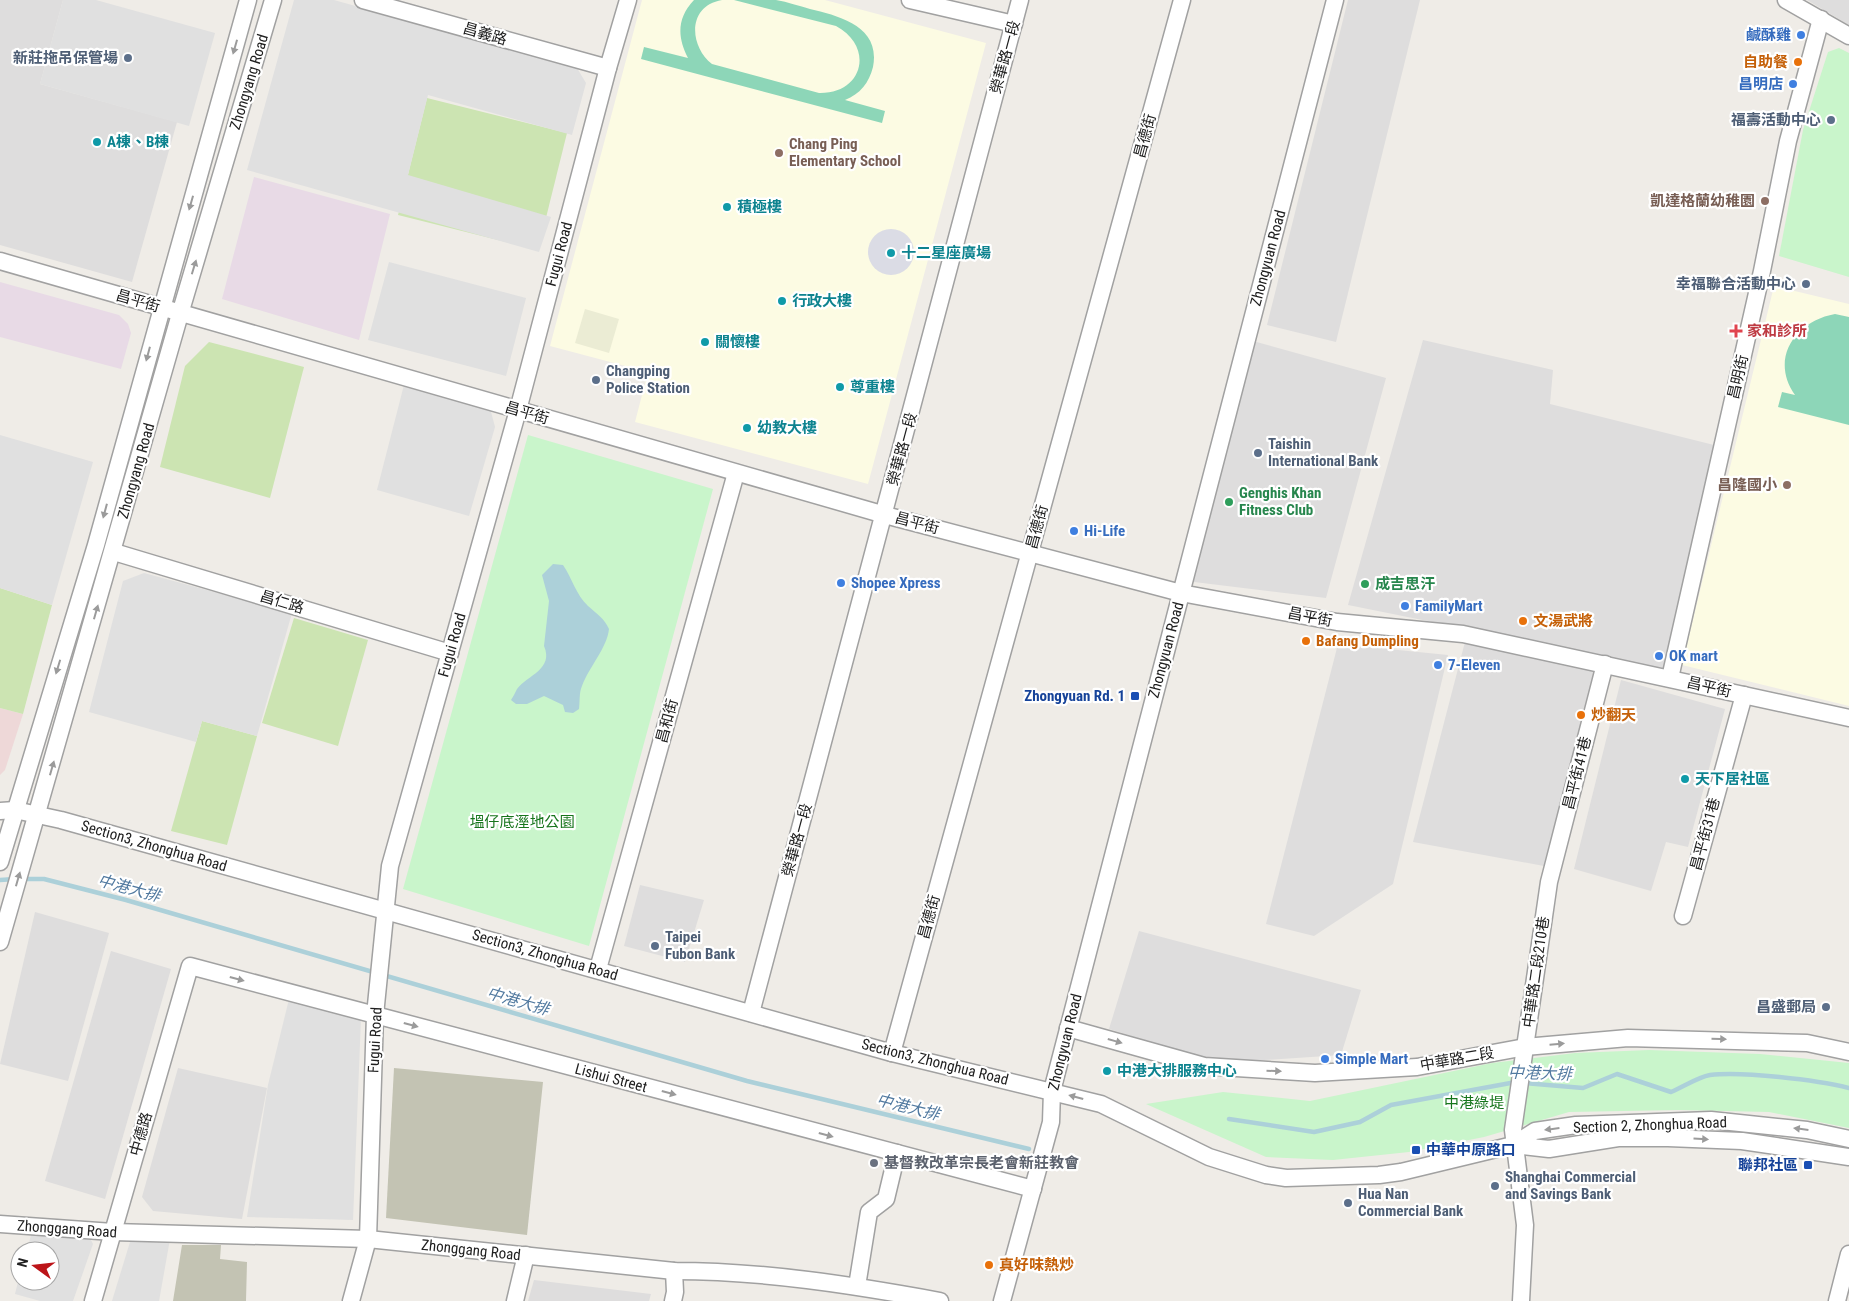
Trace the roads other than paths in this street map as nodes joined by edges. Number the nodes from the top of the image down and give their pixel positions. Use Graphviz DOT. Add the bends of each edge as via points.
graph roads {
  1 [pos="248,0"];
  2 [pos="274,0"];
  3 [pos="363,0"];
  4 [pos="628,0"];
  5 [pos="910,0"];
  6 [pos="1020,0"];
  7 [pos="1182,0"];
  8 [pos="1335,0"];
  9 [pos="1786,0"];
  10 [pos="1821,19"];
  11 [pos="1014,24"];
  12 [pos="1849,36"];
  13 [pos="608,68"];
  14 [pos="0,261"];
  15 [pos="161,308"];
  16 [pos="180,314"];
  17 [pos="518,410"];
  18 [pos="736,473"];
  19 [pos="885,515"];
  20 [pos="114,552"];
  21 [pos="1030,554"];
  22 [pos="1181,592"];
  23 [pos="450,653"];
  24 [pos="1605,664"];
  25 [pos="1670,678"];
  26 [pos="1744,695"];
  27 [pos="1849,718"];
  28 [pos="7,810"];
  29 [pos="38,815"];
  30 [pos="0,862"];
  31 [pos="1549,882"];
  32 [pos="385,910"];
  33 [pos="1683,916"];
  34 [pos="0,942"];
  35 [pos="190,966"];
  36 [pos="598,969"];
  37 [pos="751,1013"];
  38 [pos="375,1015"];
  39 [pos="1068,1028"];
  40 [pos="1849,1052"];
  41 [pos="892,1053"];
  42 [pos="1524,1054"];
  43 [pos="1052,1091"];
  44 [pos="1513,1137"];
  45 [pos="1849,1139"];
  46 [pos="897,1153"];
  47 [pos="1849,1157"];
  48 [pos="1034,1184"];
  49 [pos="0,1224"];
  50 [pos="112,1232"];
  51 [pos="368,1238"];
  52 [pos="1849,1254"];
  53 [pos="526,1256"];
  54 [pos="674,1272"];
  55 [pos="857,1286"];
  56 [pos="93,1301"];
  57 [pos="351,1301"];
  58 [pos="514,1301"];
  59 [pos="673,1301"];
  60 [pos="940,1301"];
  61 [pos="1002,1301"];
  62 [pos="1521,1301"];
  63 [pos="1836,1301"];
  1 -- 15 [label="street, Zhongyang Road, one-way"];
  16 -- 2 [label="street, Zhongyang Road, one-way"];
  3 -- 13 [label="street, 昌義路"];
  4 -- 13 [label="street, Fugui Road"];
  5 -- 11 [label="street"];
  6 -- 11 [label="street, 榮華路一段"];
  7 -- 21 [label="street, 昌德街"];
  8 -- 22 [label="street, Zhongyuan Road"];
  9 -- 10 [label="street"];
  10 -- 12 [label="street"];
  10 -- 25 [label="street, 昌明街" via="1788,141 1762,271"];
  11 -- 19 [label="street, 榮華路一段"];
  13 -- 17 [label="street, Fugui Road"];
  14 -- 15 [label="street, 昌平街"];
  15 -- 16 [label="street, 昌平街"];
  15 -- 28 [label="street, Zhongyang Road, one-way" via="96,545"];
  16 -- 17 [label="street, 昌平街"];
  16 -- 20 [label="street, Zhongyang Road"];
  17 -- 18 [label="street, 昌平街"];
  17 -- 23 [label="street, Fugui Road"];
  18 -- 19 [label="street, 昌平街"];
  18 -- 36 [label="street, 昌和街"];
  19 -- 21 [label="street, 昌平街"];
  19 -- 37 [label="street, 榮華路一段"];
  20 -- 23 [label="street, 昌仁路"];
  29 -- 20 [label="street, Zhongyang Road, one-way"];
  21 -- 22 [label="street, 昌平街"];
  21 -- 41 [label="street, 昌德街"];
  22 -- 24 [label="street, 昌平街" via="1337,622 1463,634"];
  22 -- 39 [label="street, Zhongyuan Road"];
  23 -- 32 [label="street, Fugui Road" via="390,866"];
  24 -- 25 [label="street, 昌平街"];
  24 -- 31 [label="street, 昌平街41巷"];
  25 -- 26 [label="street, 昌平街"];
  26 -- 27 [label="street, 昌平街"];
  26 -- 33 [label="street, 昌平街31巷"];
  28 -- 29 [label="street, Section3, Zhonghua Road"];
  28 -- 30 [label="street, Zhongyang Road" via="5,846"];
  29 -- 32 [label="street, Section3, Zhonghua Road"];
  34 -- 29 [label="street, Zhongyang Road, one-way"];
  31 -- 42 [label="street, 中華路二段210巷"];
  32 -- 36 [label="street, Section3, Zhonghua Road"];
  32 -- 38 [label="street, Fugui Road"];
  35 -- 38 [label="street, Lishui Street, one-way"];
  35 -- 50 [label="street, 中德路"];
  36 -- 37 [label="street, Section3, Zhonghua Road"];
  37 -- 41 [label="street, Section3, Zhonghua Road"];
  38 -- 46 [label="street, Lishui Street, one-way"];
  38 -- 51 [label="street, Fugui Road"];
  39 -- 42 [label="street, 中華路二段, one-way" via="1204,1066 1235,1070 1315,1073 1417,1067"];
  39 -- 43 [label="street, Zhongyuan Road"];
  42 -- 40 [label="street, 中華路二段, one-way" via="1628,1038 1807,1043"];
  41 -- 43 [label="street, Section3, Zhonghua Road"];
  42 -- 44 [label="street, 中華路二段210巷"];
  44 -- 43 [label="street, Section 2, Zhonghua Road, one-way" via="1401,1172 1286,1178 1208,1157 1101,1104"];
  43 -- 48 [label="street, Zhongyuan Road" via="1051,1122"];
  45 -- 44 [label="street, Section 2, Zhonghua Road, one-way" via="1808,1130 1711,1120 1568,1126"];
  44 -- 47 [label="street, Section 2, Zhonghua Road, one-way" via="1549,1149 1618,1138 1668,1138 1742,1141"];
  44 -- 62 [label="street, 中華路二段210巷" via="1525,1225"];
  46 -- 48 [label="street, Lishui Street"];
  46 -- 55 [label="street" via="886,1199 869,1212"];
  48 -- 61 [label="street, Zhongyuan Road"];
  49 -- 50 [label="street, Zhonggang Road"];
  50 -- 51 [label="street, Zhonggang Road"];
  50 -- 56 [label="street, 中德路"];
  51 -- 53 [label="street, Zhonggang Road"];
  51 -- 57 [label="street, Fugui Road"];
  52 -- 63 [label="street"];
  53 -- 54 [label="street, Zhonggang Road"];
  53 -- 58 [label="street"];
  54 -- 55 [label="street, Zhonggang Road" via="719,1271"];
  54 -- 59 [label="street"];
  55 -- 60 [label="street, Zhonggang Road"];
}
